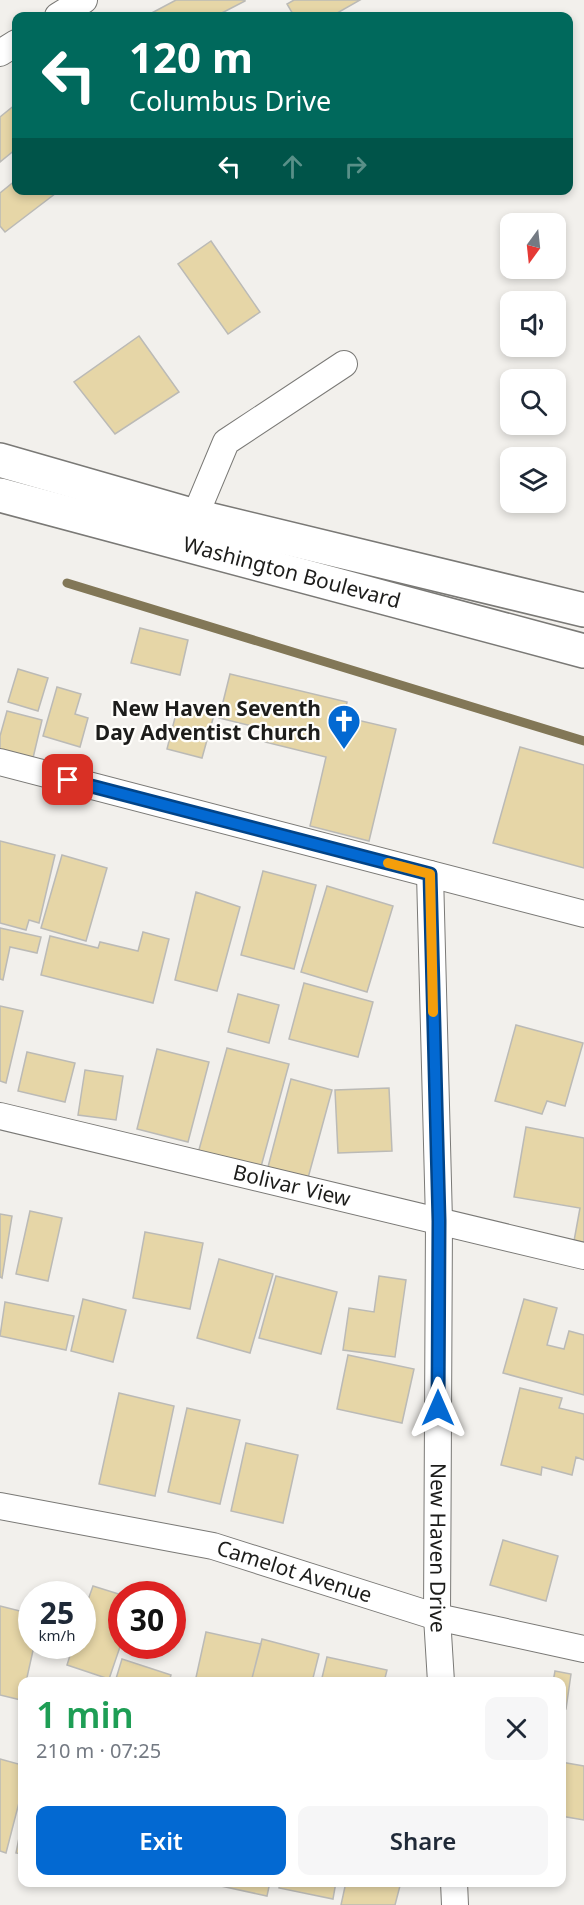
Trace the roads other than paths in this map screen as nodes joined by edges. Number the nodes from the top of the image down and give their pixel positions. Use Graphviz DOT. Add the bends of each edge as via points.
graph roads {
  1 [pos="84,0"];
  2 [pos="64,12"];
  3 [pos="344,364"];
  4 [pos="0,460"];
  5 [pos="0,495"];
  6 [pos="195,516"];
  7 [pos="584,610"];
  8 [pos="584,651"];
  9 [pos="0,762"];
  10 [pos="430,874"];
  11 [pos="584,914"];
  12 [pos="0,1116"];
  13 [pos="439,1221"];
  14 [pos="584,1256"];
  15 [pos="0,1506"];
  16 [pos="436,1617"];
  17 [pos="584,1649"];
  18 [pos="441,1677"];
  19 [pos="454,1887"];
  20 [pos="455,1905"];
  1 -- 2 [label="street"];
  3 -- 6 [label="street" via="226,442"];
  4 -- 6 [label="highway, Washington Boulevard"];
  5 -- 8 [label="highway, Washington Boulevard"];
  6 -- 7 [label="highway, Washington Boulevard"];
  9 -- 10 [label="street"];
  10 -- 11 [label="street"];
  10 -- 13 [label="street, New Haven Drive"];
  12 -- 13 [label="street, Bolivar View"];
  13 -- 14 [label="street, Bolivar View"];
  13 -- 16 [label="street, New Haven Drive"];
  15 -- 16 [label="street, Camelot Avenue" via="213,1546"];
  16 -- 17 [label="street, Camelot Avenue"];
  16 -- 18 [label="street, New Haven Drive"];
  19 -- 20 [label="street"];
}
